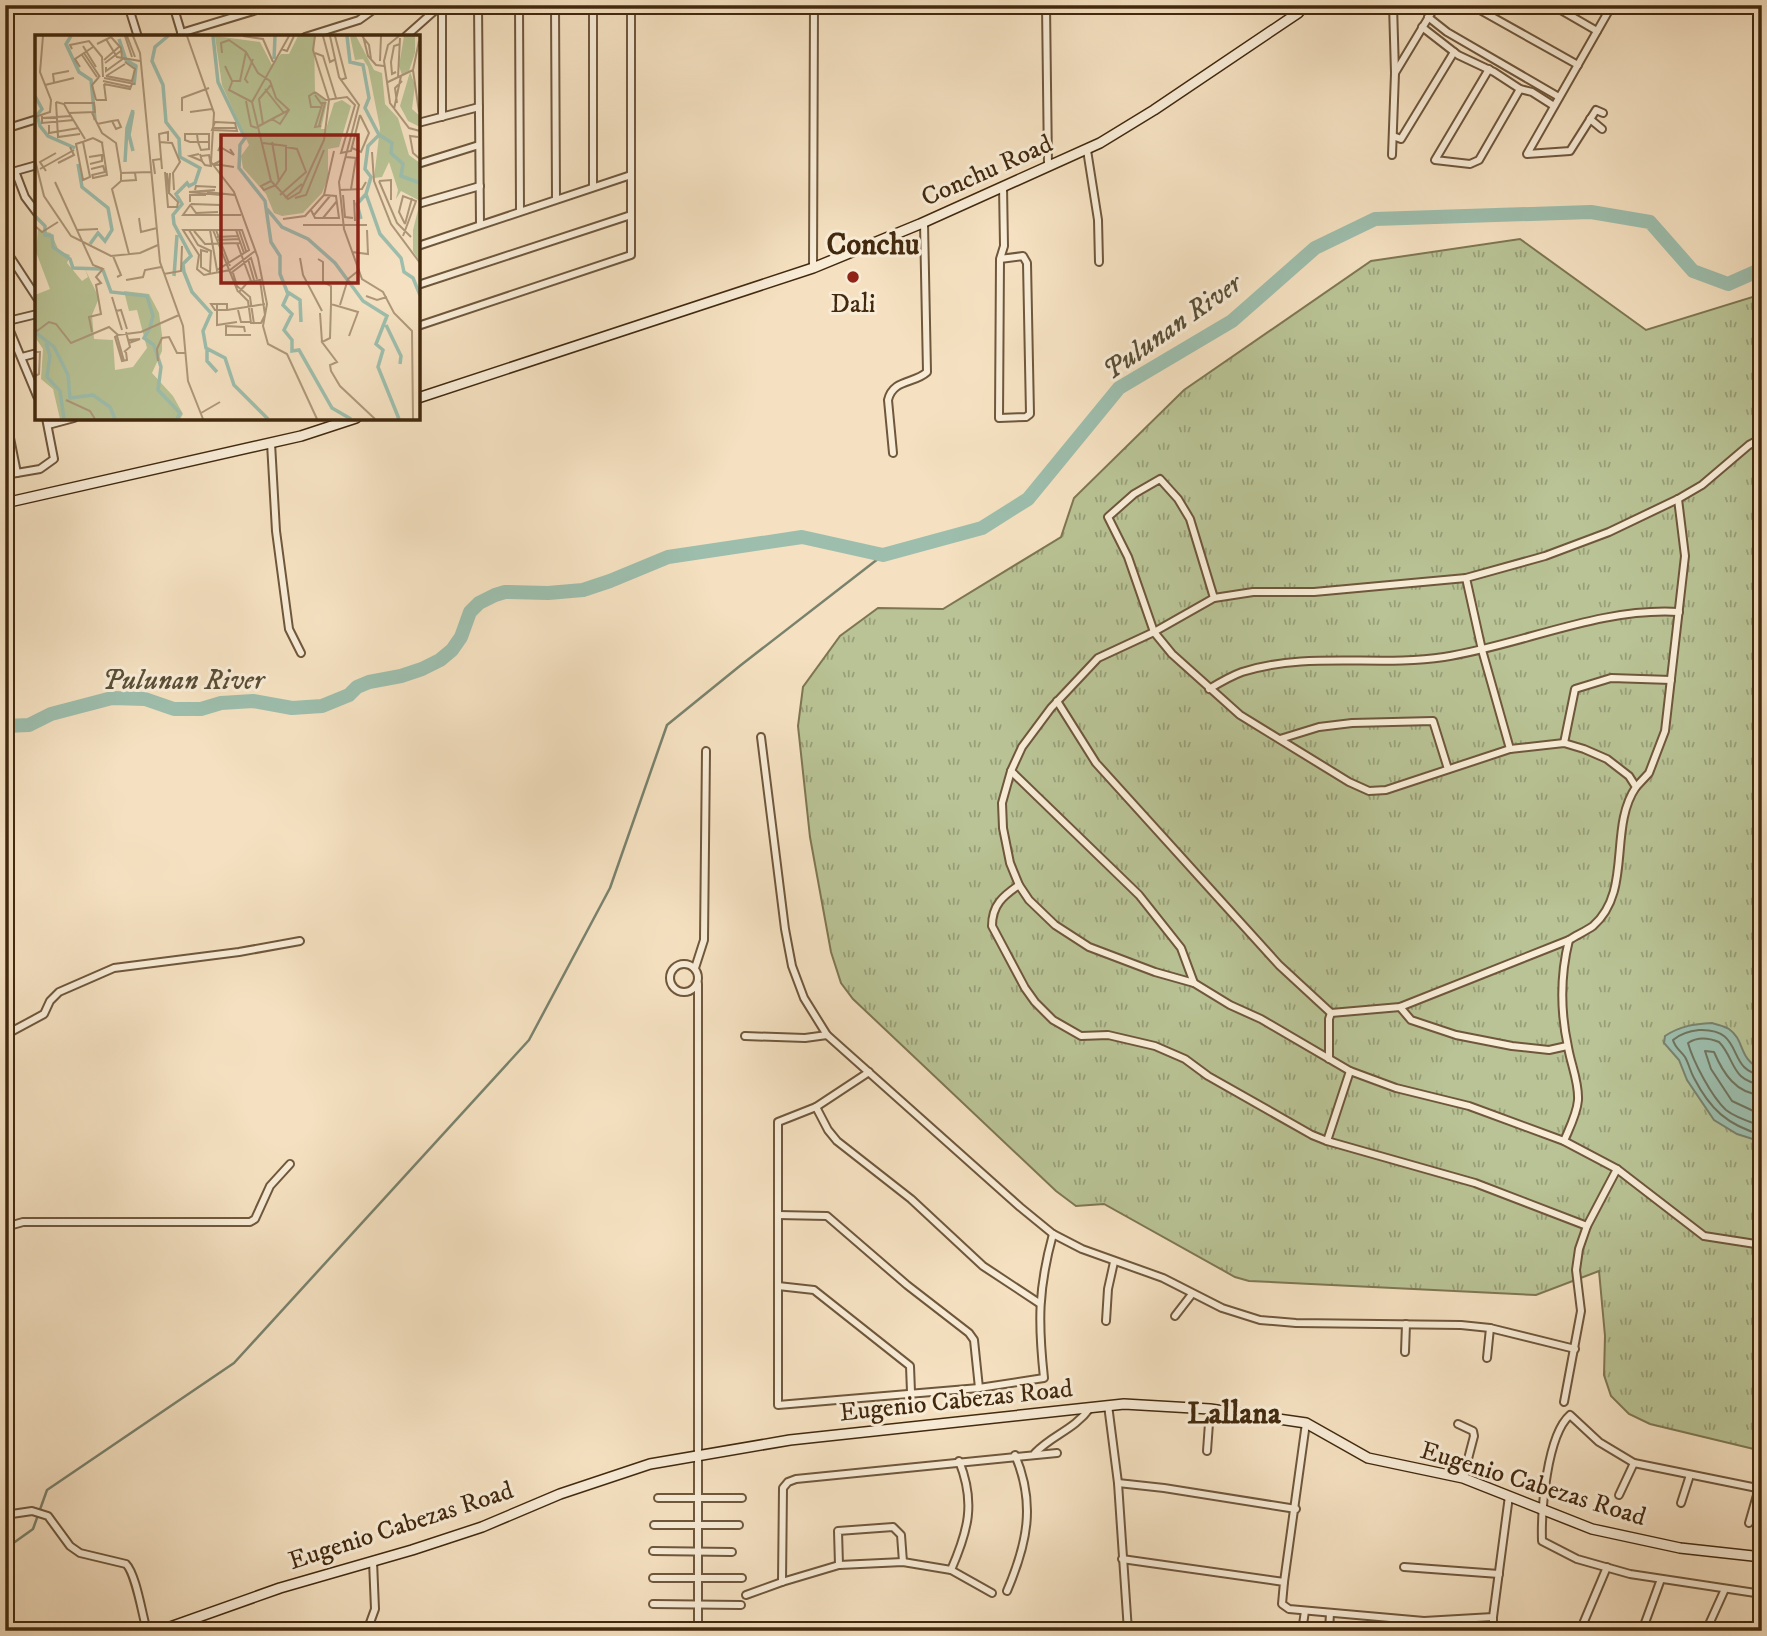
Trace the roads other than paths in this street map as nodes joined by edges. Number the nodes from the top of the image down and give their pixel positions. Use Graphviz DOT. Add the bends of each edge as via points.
graph roads {
  1 [pos="128,5"];
  2 [pos="173,5"];
  3 [pos="273,5"];
  4 [pos="380,5"];
  5 [pos="441,5"];
  6 [pos="478,5"];
  7 [pos="519,5"];
  8 [pos="555,5"];
  9 [pos="593,5"];
  10 [pos="631,5"];
  11 [pos="814,5"];
  12 [pos="1046,5"];
  13 [pos="1306,5"];
  14 [pos="1393,5"];
  15 [pos="1436,5"];
  16 [pos="1471,5"];
  17 [pos="1552,5"];
  18 [pos="1612,5"];
  19 [pos="1429,18"];
  20 [pos="1422,27"];
  21 [pos="1597,32"];
  22 [pos="137,35"];
  23 [pos="182,35"];
  24 [pos="311,35"];
  25 [pos="407,35"];
  26 [pos="1454,52"];
  27 [pos="1578,65"];
  28 [pos="1489,69"];
  29 [pos="1395,73"];
  30 [pos="1520,89"];
  31 [pos="1559,97"];
  32 [pos="1554,106"];
  33 [pos="479,107"];
  34 [pos="1603,113"];
  35 [pos="442,117"];
  36 [pos="1590,119"];
  37 [pos="35,120"];
  38 [pos="420,122"];
  39 [pos="1602,129"];
  40 [pos="5,130"];
  41 [pos="1393,136"];
  42 [pos="479,145"];
  43 [pos="1087,150"];
  44 [pos="1392,155"];
  45 [pos="420,163"];
  46 [pos="35,165"];
  47 [pos="1048,165"];
  48 [pos="15,171"];
  49 [pos="5,174"];
  50 [pos="631,175"];
  51 [pos="480,186"];
  52 [pos="1003,186"];
  53 [pos="593,187"];
  54 [pos="556,198"];
  55 [pos="420,203"];
  56 [pos="35,211"];
  57 [pos="520,211"];
  58 [pos="631,215"];
  59 [pos="924,223"];
  60 [pos="480,224"];
  61 [pos="420,245"];
  62 [pos="5,249"];
  63 [pos="1000,259"];
  64 [pos="1099,262"];
  65 [pos="813,268"];
  66 [pos="420,284"];
  67 [pos="35,295"];
  68 [pos="35,314"];
  69 [pos="6,320"];
  70 [pos="420,325"];
  71 [pos="35,354"];
  72 [pos="22,357"];
  73 [pos="35,390"];
  74 [pos="420,397"];
  75 [pos="5,413"];
  76 [pos="351,420"];
  77 [pos="47,421"];
  78 [pos="1762,438"];
  79 [pos="271,443"];
  80 [pos="893,453"];
  81 [pos="17,473"];
  82 [pos="5,475"];
  83 [pos="1678,499"];
  84 [pos="5,503"];
  85 [pos="1466,578"];
  86 [pos="1214,598"];
  87 [pos="1679,612"];
  88 [pos="1154,632"];
  89 [pos="1482,650"];
  90 [pos="302,653"];
  91 [pos="1671,680"];
  92 [pos="1209,689"];
  93 [pos="1057,702"];
  94 [pos="761,737"];
  95 [pos="1280,739"];
  96 [pos="1564,743"];
  97 [pos="1510,749"];
  98 [pos="706,751"];
  99 [pos="1448,769"];
  100 [pos="1012,771"];
  101 [pos="1636,786"];
  102 [pos="1018,885"];
  103 [pos="1569,940"];
  104 [pos="300,941"];
  105 [pos="695,968"];
  106 [pos="1194,983"];
  107 [pos="698,984"];
  108 [pos="1400,1007"];
  109 [pos="1331,1013"];
  110 [pos="5,1035"];
  111 [pos="827,1035"];
  112 [pos="745,1036"];
  113 [pos="1567,1046"];
  114 [pos="1329,1059"];
  115 [pos="1350,1071"];
  116 [pos="869,1072"];
  117 [pos="816,1107"];
  118 [pos="1327,1141"];
  119 [pos="1564,1141"];
  120 [pos="290,1164"];
  121 [pos="1617,1169"];
  122 [pos="778,1215"];
  123 [pos="1587,1226"];
  124 [pos="1053,1234"];
  125 [pos="5,1242"];
  126 [pos="1762,1245"];
  127 [pos="1114,1262"];
  128 [pos="778,1286"];
  129 [pos="1192,1294"];
  130 [pos="1039,1303"];
  131 [pos="1175,1316"];
  132 [pos="1106,1321"];
  133 [pos="1406,1324"];
  134 [pos="1490,1328"];
  135 [pos="1575,1349"];
  136 [pos="1405,1352"];
  137 [pos="1488,1358"];
  138 [pos="979,1388"];
  139 [pos="911,1392"];
  140 [pos="1564,1402"];
  141 [pos="1108,1405"];
  142 [pos="1091,1407"];
  143 [pos="1210,1409"];
  144 [pos="1306,1423"];
  145 [pos="1458,1424"];
  146 [pos="1207,1451"];
  147 [pos="1057,1452"];
  148 [pos="1035,1453"];
  149 [pos="698,1455"];
  150 [pos="1015,1455"];
  151 [pos="959,1461"];
  152 [pos="1634,1463"];
  153 [pos="1690,1475"];
  154 [pos="1463,1478"];
  155 [pos="1118,1483"];
  156 [pos="1760,1489"];
  157 [pos="1509,1496"];
  158 [pos="1619,1496"];
  159 [pos="658,1498"];
  160 [pos="698,1498"];
  161 [pos="742,1498"];
  162 [pos="1681,1503"];
  163 [pos="1296,1509"];
  164 [pos="1541,1509"];
  165 [pos="5,1515"];
  166 [pos="1749,1523"];
  167 [pos="654,1525"];
  168 [pos="698,1525"];
  169 [pos="739,1525"];
  170 [pos="653,1551"];
  171 [pos="698,1552"];
  172 [pos="732,1552"];
  173 [pos="1762,1557"];
  174 [pos="1122,1559"];
  175 [pos="373,1561"];
  176 [pos="903,1562"];
  177 [pos="839,1565"];
  178 [pos="1404,1567"];
  179 [pos="1608,1567"];
  180 [pos="951,1570"];
  181 [pos="1499,1574"];
  182 [pos="653,1578"];
  183 [pos="698,1578"];
  184 [pos="742,1578"];
  185 [pos="1661,1579"];
  186 [pos="782,1581"];
  187 [pos="1284,1582"];
  188 [pos="1725,1590"];
  189 [pos="1007,1591"];
  190 [pos="992,1593"];
  191 [pos="1762,1594"];
  192 [pos="746,1595"];
  193 [pos="653,1604"];
  194 [pos="698,1605"];
  195 [pos="740,1605"];
  196 [pos="1305,1611"];
  197 [pos="1330,1613"];
  198 [pos="1493,1617"];
  199 [pos="653,1630"];
  200 [pos="739,1630"];
  201 [pos="147,1631"];
  202 [pos="159,1631"];
  203 [pos="367,1631"];
  204 [pos="698,1631"];
  205 [pos="1128,1631"];
  206 [pos="1302,1631"];
  207 [pos="1329,1631"];
  208 [pos="1493,1631"];
  209 [pos="1580,1631"];
  210 [pos="1642,1631"];
  211 [pos="1706,1631"];
  1 -- 22 [label="street"];
  2 -- 23 [label="street"];
  3 -- 23 [label="street"];
  4 -- 24 [label="street" via="359,20"];
  5 -- 25 [label="street"];
  5 -- 35 [label="street"];
  6 -- 33 [label="street"];
  7 -- 57 [label="street"];
  8 -- 54 [label="street"];
  9 -- 53 [label="street"];
  10 -- 50 [label="street"];
  11 -- 65 [label="street"];
  12 -- 47 [label="street"];
  13 -- 43 [label="street, Conchu Road" via="1154,110"];
  14 -- 29 [label="street"];
  15 -- 19 [label="street"];
  16 -- 27 [label="street"];
  17 -- 21 [label="street"];
  18 -- 21 [label="street"];
  19 -- 20 [label="street"];
  19 -- 31 [label="street"];
  20 -- 26 [label="street"];
  20 -- 29 [label="street"];
  21 -- 27 [label="street"];
  26 -- 28 [label="street"];
  26 -- 41 [label="street" via="1401,139"];
  27 -- 31 [label="street"];
  28 -- 30 [label="street"];
  28 -- 30 [label="street" via="1436,160 1470,164 1479,160"];
  29 -- 41 [label="street"];
  30 -- 32 [label="street"];
  31 -- 32 [label="street"];
  32 -- 36 [label="street" via="1527,154 1570,151"];
  33 -- 35 [label="street"];
  33 -- 42 [label="street"];
  34 -- 36 [label="street" via="1596,110"];
  35 -- 38 [label="street"];
  36 -- 39 [label="street"];
  37 -- 40 [label="street"];
  41 -- 44 [label="street"];
  42 -- 45 [label="street"];
  42 -- 51 [label="street"];
  43 -- 47 [label="street, Conchu Road"];
  43 -- 64 [label="street"];
  46 -- 48 [label="street"];
  47 -- 52 [label="street, Conchu Road"];
  48 -- 49 [label="street"];
  48 -- 56 [label="street"];
  50 -- 53 [label="street"];
  50 -- 58 [label="street"];
  51 -- 55 [label="street"];
  51 -- 60 [label="street"];
  52 -- 59 [label="street, Conchu Road"];
  52 -- 63 [label="street"];
  53 -- 54 [label="street"];
  54 -- 57 [label="street"];
  57 -- 60 [label="street"];
  58 -- 66 [label="street"];
  58 -- 70 [label="street" via="631,255"];
  59 -- 65 [label="street, Conchu Road"];
  59 -- 80 [label="street" via="927,372 890,392"];
  60 -- 61 [label="street"];
  62 -- 67 [label="street"];
  63 -- 63 [label="street" via="999,418 1026,417 1030,414 1029,273 1023,256"];
  65 -- 74 [label="street, Conchu Road"];
  68 -- 69 [label="street"];
  69 -- 72 [label="street"];
  71 -- 72 [label="street"];
  72 -- 73 [label="street"];
  75 -- 81 [label="street"];
  76 -- 79 [label="street"];
  77 -- 81 [label="street" via="54,459 40,469"];
  78 -- 83 [label="street"];
  79 -- 84 [label="street"];
  79 -- 90 [label="street" via="276,531 289,628"];
  81 -- 82 [label="street"];
  83 -- 85 [label="street" via="1609,532"];
  83 -- 87 [label="street" via="1685,556"];
  85 -- 86 [label="street"];
  85 -- 89 [label="street"];
  86 -- 88 [label="street"];
  86 -- 88 [label="street" via="1190,519 1160,479 1108,517 1128,557"];
  87 -- 89 [label="street" via="1650,610 1591,621"];
  87 -- 91 [label="street"];
  88 -- 92 [label="street"];
  88 -- 93 [label="street" via="1098,658"];
  89 -- 92 [label="street" via="1430,658 1271,665 1240,673"];
  89 -- 97 [label="street"];
  91 -- 96 [label="street" via="1611,678 1575,689"];
  91 -- 101 [label="street" via="1665,731 1649,773"];
  92 -- 95 [label="street"];
  93 -- 100 [label="street" via="1022,747"];
  93 -- 109 [label="street" via="1096,763 1279,964"];
  94 -- 111 [label="street" via="792,967 804,998"];
  95 -- 99 [label="street" via="1369,791 1386,790"];
  95 -- 99 [label="street" via="1352,723 1433,721"];
  96 -- 97 [label="street"];
  96 -- 101 [label="street" via="1607,759"];
  97 -- 99 [label="street"];
  98 -- 105 [label="street" via="704,940"];
  100 -- 102 [label="street" via="1002,803 1003,828"];
  100 -- 106 [label="street" via="1139,895 1181,948"];
  101 -- 103 [label="street" via="1626,807 1615,891 1606,912"];
  102 -- 106 [label="street" via="1055,925 1089,947"];
  102 -- 118 [label="street" via="998,902 992,926 1025,988 1053,1020 1081,1036 1108,1035 1185,1059"];
  103 -- 108 [label="street"];
  103 -- 113 [label="street" via="1560,997"];
  104 -- 110 [label="street" via="114,968 59,992 44,1014"];
  105 -- 107 [label="street"];
  105 -- 107 [label="street" via="676,966 670,981 673,988 685,993"];
  106 -- 114 [label="street"];
  107 -- 149 [label="street"];
  108 -- 109 [label="street"];
  108 -- 113 [label="street" via="1411,1020 1455,1035 1549,1050"];
  109 -- 114 [label="street"];
  111 -- 112 [label="street"];
  111 -- 116 [label="street"];
  113 -- 119 [label="street" via="1578,1102"];
  114 -- 115 [label="street"];
  115 -- 118 [label="street"];
  115 -- 119 [label="street" via="1469,1106"];
  116 -- 117 [label="street"];
  116 -- 124 [label="street"];
  117 -- 122 [label="street" via="778,1122"];
  117 -- 130 [label="street" via="837,1141 911,1199 983,1266"];
  118 -- 123 [label="street" via="1475,1183"];
  119 -- 121 [label="street"];
  120 -- 125 [label="street" via="270,1186 250,1222 23,1222 9,1226"];
  121 -- 123 [label="street"];
  121 -- 126 [label="street" via="1704,1236"];
  122 -- 128 [label="street"];
  122 -- 138 [label="street" via="827,1216 969,1333 974,1340"];
  123 -- 135 [label="street" via="1576,1270 1581,1311"];
  124 -- 127 [label="street"];
  124 -- 130 [label="street"];
  127 -- 129 [label="street" via="1163,1278"];
  127 -- 132 [label="street"];
  128 -- 139 [label="street" via="814,1290 912,1364"];
  128 -- 139 [label="street" via="778,1405"];
  129 -- 131 [label="street"];
  129 -- 133 [label="street" via="1260,1320"];
  130 -- 138 [label="street" via="1044,1378"];
  133 -- 134 [label="street"];
  133 -- 136 [label="street"];
  134 -- 135 [label="street"];
  134 -- 137 [label="street"];
  135 -- 140 [label="street"];
  138 -- 139 [label="street"];
  141 -- 142 [label="street, Eugenio Cabezas Road"];
  141 -- 143 [label="street, Eugenio Cabezas Road"];
  141 -- 155 [label="street"];
  142 -- 148 [label="street" via="1074,1427"];
  142 -- 149 [label="street, Eugenio Cabezas Road" via="790,1440"];
  143 -- 144 [label="street, Eugenio Cabezas Road"];
  143 -- 146 [label="street"];
  144 -- 154 [label="street, Eugenio Cabezas Road" via="1368,1458"];
  144 -- 163 [label="street"];
  145 -- 154 [label="street" via="1474,1436"];
  147 -- 148 [label="street"];
  148 -- 150 [label="street"];
  149 -- 160 [label="street"];
  149 -- 175 [label="street, Eugenio Cabezas Road" via="623,1472 482,1527"];
  150 -- 151 [label="street"];
  150 -- 189 [label="street" via="1028,1505 1019,1564"];
  151 -- 180 [label="street" via="966,1479 969,1518"];
  151 -- 186 [label="street" via="788,1482 783,1488"];
  152 -- 153 [label="street"];
  152 -- 158 [label="street"];
  152 -- 164 [label="street" via="1568,1416 1556,1434"];
  153 -- 156 [label="street"];
  153 -- 162 [label="street"];
  154 -- 157 [label="street, Eugenio Cabezas Road"];
  155 -- 163 [label="street"];
  155 -- 174 [label="street"];
  156 -- 166 [label="street"];
  157 -- 164 [label="street, Eugenio Cabezas Road"];
  157 -- 181 [label="street"];
  159 -- 160 [label="street"];
  160 -- 161 [label="street"];
  160 -- 168 [label="street"];
  163 -- 187 [label="street"];
  164 -- 173 [label="street, Eugenio Cabezas Road" via="1592,1528 1679,1549"];
  164 -- 179 [label="street" via="1542,1541 1577,1559"];
  165 -- 201 [label="street" via="32,1511 48,1517 80,1553 131,1569"];
  167 -- 168 [label="street"];
  168 -- 169 [label="street"];
  168 -- 171 [label="street"];
  170 -- 171 [label="street"];
  171 -- 172 [label="street"];
  171 -- 183 [label="street"];
  174 -- 187 [label="street"];
  174 -- 205 [label="street"];
  175 -- 202 [label="street, Eugenio Cabezas Road"];
  175 -- 203 [label="street" via="375,1609"];
  176 -- 177 [label="street"];
  176 -- 177 [label="street" via="903,1542 894,1527 838,1531"];
  176 -- 180 [label="street"];
  177 -- 186 [label="street"];
  178 -- 181 [label="street"];
  179 -- 185 [label="street"];
  179 -- 209 [label="street"];
  180 -- 190 [label="street"];
  181 -- 198 [label="street"];
  182 -- 183 [label="street"];
  183 -- 184 [label="street"];
  183 -- 194 [label="street"];
  185 -- 188 [label="street"];
  185 -- 210 [label="street"];
  186 -- 192 [label="street"];
  187 -- 196 [label="street" via="1283,1606"];
  188 -- 191 [label="street"];
  188 -- 211 [label="street"];
  193 -- 194 [label="street"];
  194 -- 195 [label="street"];
  194 -- 204 [label="street"];
  196 -- 197 [label="street"];
  196 -- 206 [label="street"];
  197 -- 198 [label="street" via="1424,1621"];
  197 -- 207 [label="street"];
  198 -- 208 [label="street"];
  199 -- 204 [label="street"];
  200 -- 204 [label="street"];
}
